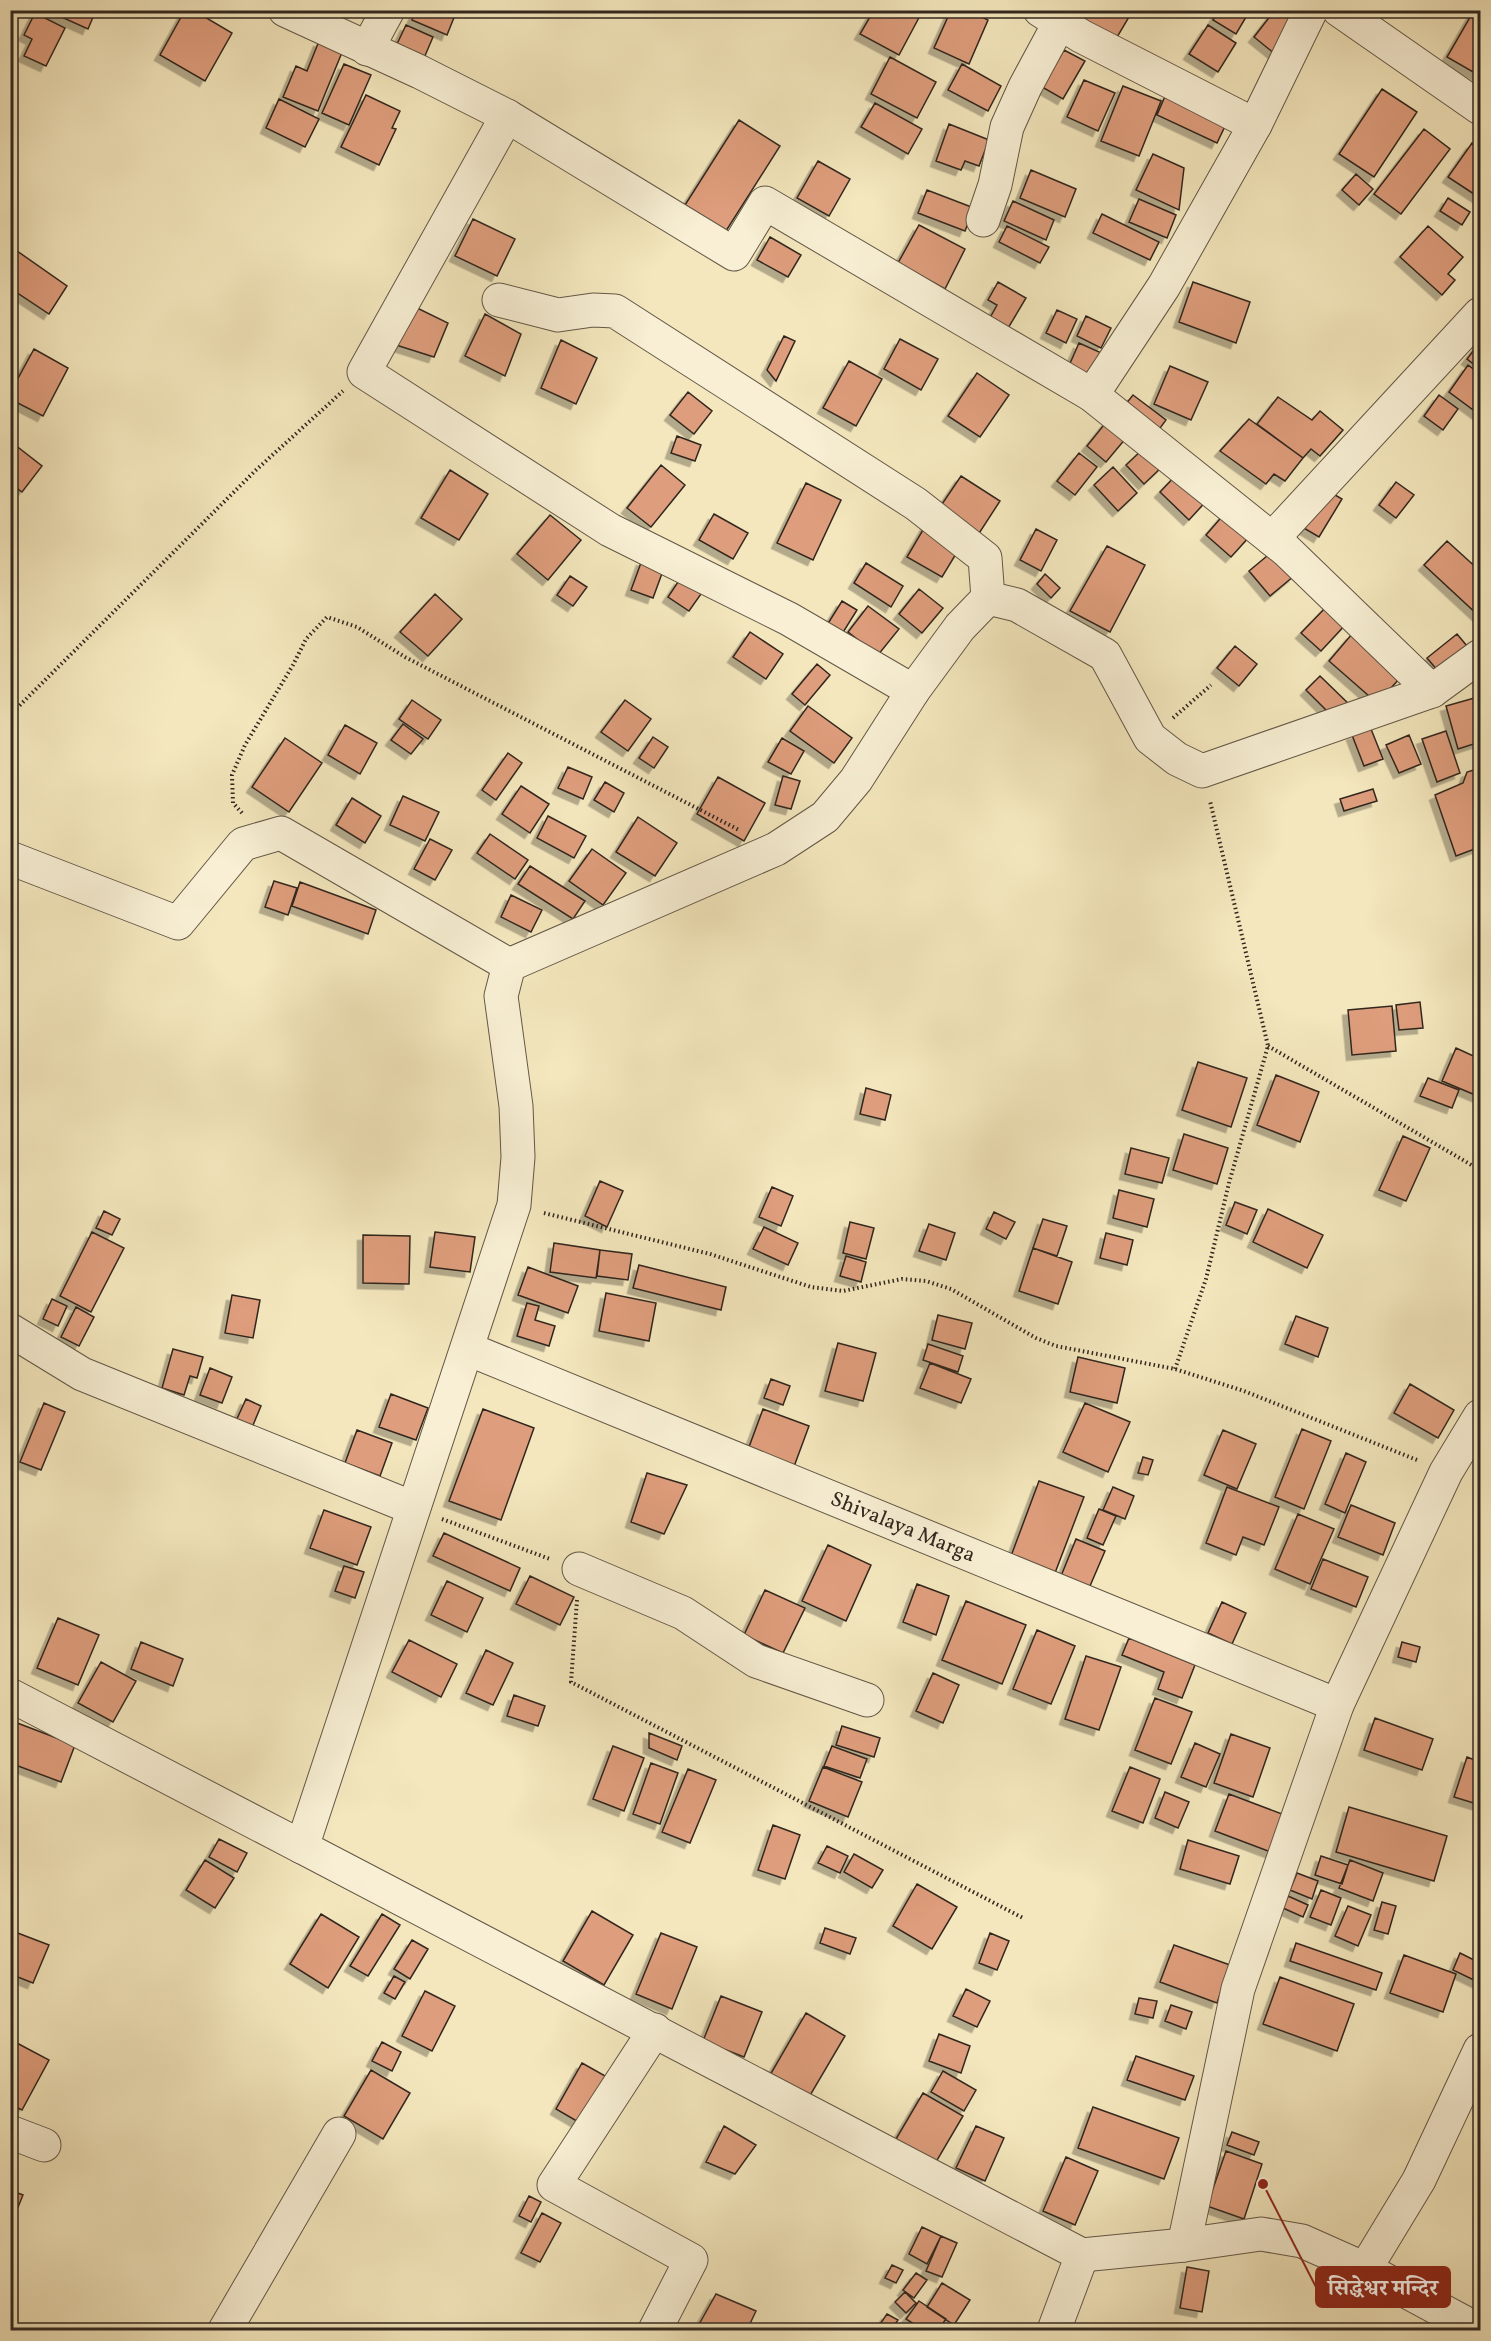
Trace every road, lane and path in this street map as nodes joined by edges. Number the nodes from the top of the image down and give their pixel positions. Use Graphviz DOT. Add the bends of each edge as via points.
graph roads {
  1 [pos="285,10"];
  2 [pos="388,10"];
  3 [pos="1311,10"];
  4 [pos="1339,10"];
  5 [pos="1050,16"];
  6 [pos="368,49"];
  7 [pos="1480,108"];
  8 [pos="507,116"];
  9 [pos="1255,125"];
  10 [pos="983,220"];
  11 [pos="499,300"];
  12 [pos="1480,314"];
  13 [pos="364,372"];
  14 [pos="1092,395"];
  15 [pos="1272,539"];
  16 [pos="988,598"];
  17 [pos="1480,656"];
  18 [pos="1211,685"];
  19 [pos="1432,691"];
  20 [pos="913,692"];
  21 [pos="10,715"];
  22 [pos="1150,738"];
  23 [pos="1202,771"];
  24 [pos="264,838"];
  25 [pos="776,849"];
  26 [pos="10,858"];
  27 [pos="509,965"];
  28 [pos="1268,1046"];
  29 [pos="1480,1170"];
  30 [pos="514,1205"];
  31 [pos="10,1330"];
  32 [pos="468,1349"];
  33 [pos="1175,1369"];
  34 [pos="1480,1416"];
  35 [pos="1446,1472"];
  36 [pos="413,1508"];
  37 [pos="579,1569"];
  38 [pos="10,1695"];
  39 [pos="867,1700"];
  40 [pos="1337,1706"];
  41 [pos="302,1847"];
  42 [pos="1023,1918"];
  43 [pos="655,2030"];
  44 [pos="1480,2050"];
  45 [pos="10,2132"];
  46 [pos="339,2134"];
  47 [pos="44,2145"];
  48 [pos="1184,2245"];
  49 [pos="1082,2255"];
  50 [pos="1365,2269"];
  51 [pos="225,2331"];
  52 [pos="655,2331"];
  53 [pos="1054,2331"];
  54 [pos="1478,2331"];
  1 -- 6 [label="street"];
  2 -- 6 [label="street"];
  3 -- 9 [label="street"];
  4 -- 7 [label="street"];
  5 -- 9 [label="street" via="1081,36"];
  5 -- 10 [label="street" via="1007,127"];
  6 -- 8 [label="street"];
  8 -- 13 [label="street"];
  8 -- 14 [label="street" via="734,254 765,203"];
  9 -- 14 [label="street" via="1164,286"];
  11 -- 16 [label="street" via="558,315 615,311 916,504 962,539 985,558"];
  12 -- 15 [label="street"];
  13 -- 20 [label="street" via="610,530 789,619"];
  13 -- 21 [label="path" via="256,470"];
  14 -- 15 [label="street"];
  15 -- 19 [label="street"];
  16 -- 20 [label="street" via="960,627"];
  16 -- 22 [label="street" via="1017,604 1105,655"];
  17 -- 19 [label="street"];
  18 -- 22 [label="path"];
  19 -- 23 [label="street"];
  20 -- 25 [label="street" via="856,780 825,817"];
  22 -- 23 [label="street" via="1177,759"];
  23 -- 28 [label="path"];
  24 -- 25 [label="path" via="233,803 232,775 244,744 306,639 327,617 357,627 405,657"];
  24 -- 26 [label="street" via="243,844 178,923"];
  24 -- 27 [label="street" via="281,833"];
  25 -- 27 [label="street"];
  27 -- 30 [label="street" via="501,996 516,1106 518,1158"];
  28 -- 29 [label="path"];
  28 -- 33 [label="path" via="1206,1279"];
  30 -- 32 [label="street"];
  30 -- 33 [label="path" via="710,1254 812,1287 843,1291 902,1279 926,1281 951,1289 1056,1346"];
  31 -- 36 [label="street" via="82,1374"];
  32 -- 36 [label="street"];
  32 -- 40 [label="street, Shivalaya Marga"];
  33 -- 35 [label="path" via="1244,1390"];
  34 -- 35 [label="street"];
  35 -- 40 [label="street"];
  36 -- 37 [label="path"];
  36 -- 41 [label="street"];
  37 -- 39 [label="street" via="682,1613 756,1661"];
  37 -- 42 [label="path" via="571,1682"];
  38 -- 41 [label="street"];
  40 -- 48 [label="street" via="1238,1989"];
  41 -- 43 [label="street"];
  43 -- 49 [label="street"];
  43 -- 52 [label="street" via="554,2185 691,2259"];
  44 -- 50 [label="street" via="1419,2180"];
  45 -- 47 [label="street"];
  46 -- 51 [label="street"];
  48 -- 49 [label="street"];
  48 -- 50 [label="street" via="1261,2234 1302,2241"];
  49 -- 53 [label="street"];
  50 -- 54 [label="street"];
}
